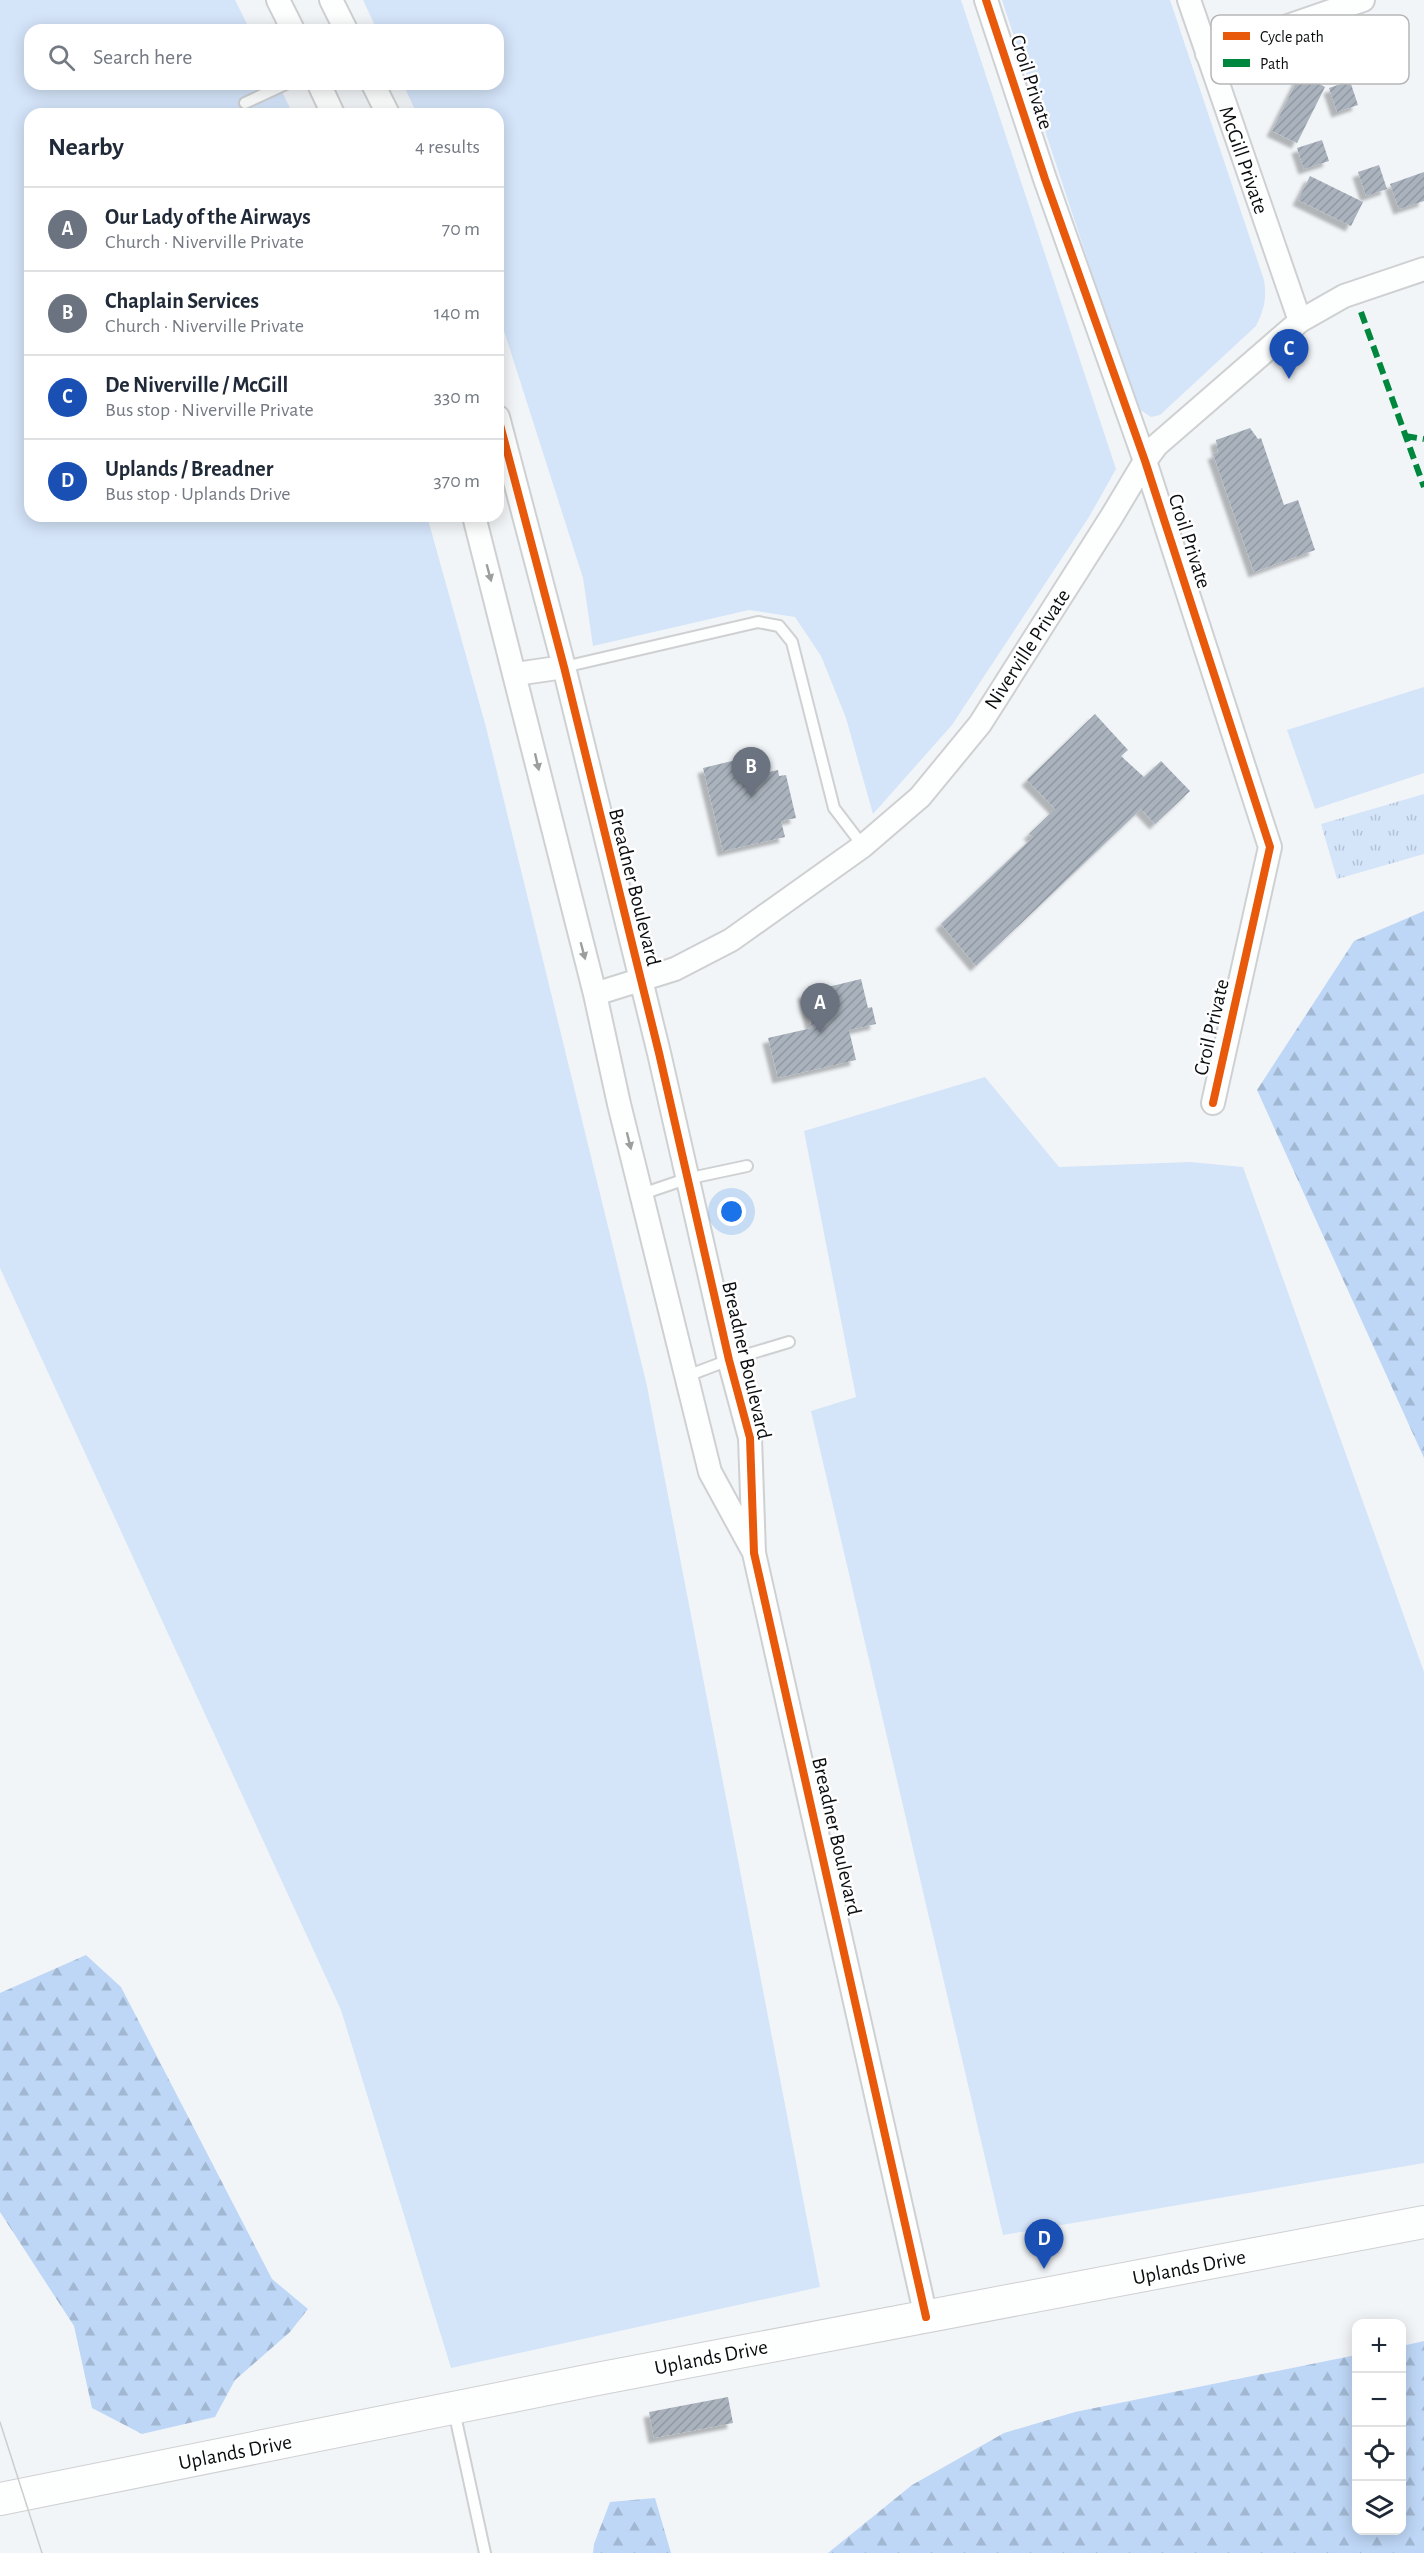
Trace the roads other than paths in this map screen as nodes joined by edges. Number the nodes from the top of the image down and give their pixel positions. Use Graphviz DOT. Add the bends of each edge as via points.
graph roads {
  1 [pos="278,0"];
  2 [pos="332,0"];
  3 [pos="986,0"];
  4 [pos="1189,0"];
  5 [pos="1363,0"];
  6 [pos="1320,15"];
  7 [pos="290,24"];
  8 [pos="343,24"];
  9 [pos="1211,53"];
  10 [pos="1207,54"];
  11 [pos="1211,65"];
  12 [pos="1217,84"];
  13 [pos="273,90"];
  14 [pos="322,90"];
  15 [pos="375,90"];
  16 [pos="245,103"];
  17 [pos="330,108"];
  18 [pos="385,108"];
  19 [pos="1424,269"];
  20 [pos="1300,321"];
  21 [pos="504,440"];
  22 [pos="1144,461"];
  23 [pos="476,522"];
  24 [pos="564,667"];
  25 [pos="516,674"];
  26 [pos="862,846"];
  27 [pos="640,981"];
  28 [pos="595,994"];
  29 [pos="1213,1103"];
  30 [pos="747,1166"];
  31 [pos="686,1179"];
  32 [pos="642,1194"];
  33 [pos="789,1342"];
  34 [pos="729,1360"];
  35 [pos="687,1376"];
  36 [pos="754,1553"];
  37 [pos="1424,2222"];
  38 [pos="926,2317"];
  39 [pos="453,2408"];
  40 [pos="0,2499"];
  41 [pos="485,2553"];
  1 -- 7 [label="street"];
  2 -- 8 [label="street"];
  3 -- 22 [label="street, Croil Private"];
  4 -- 10 [label="street, McGill Private"];
  5 -- 6 [label="street"];
  9 -- 10 [label="street"];
  10 -- 11 [label="street, McGill Private"];
  12 -- 20 [label="street, McGill Private"];
  13 -- 16 [label="lane"];
  14 -- 17 [label="street"];
  15 -- 18 [label="street"];
  19 -- 20 [label="street, Niverville Private" via="1344,296"];
  20 -- 22 [label="street, Niverville Private" via="1198,408"];
  21 -- 24 [label="street, Breadner Boulevard"];
  22 -- 26 [label="street, Niverville Private" via="980,724 920,797"];
  22 -- 29 [label="street, Croil Private" via="1270,847"];
  23 -- 25 [label="street, Breadner Boulevard, one-way"];
  24 -- 25 [label="street"];
  24 -- 26 [label="lane" via="758,622 779,627 792,642 834,808"];
  24 -- 27 [label="street, Breadner Boulevard"];
  25 -- 28 [label="street, Breadner Boulevard, one-way"];
  26 -- 27 [label="street, Niverville Private" via="731,940 675,969"];
  27 -- 28 [label="street, Niverville Private"];
  27 -- 31 [label="street, Breadner Boulevard"];
  28 -- 32 [label="street, Breadner Boulevard, one-way"];
  30 -- 31 [label="lane"];
  31 -- 32 [label="lane"];
  31 -- 34 [label="street, Breadner Boulevard"];
  32 -- 35 [label="street, Breadner Boulevard"];
  33 -- 34 [label="lane"];
  34 -- 35 [label="lane"];
  34 -- 36 [label="street, Breadner Boulevard" via="750,1438"];
  35 -- 36 [label="street, Breadner Boulevard" via="710,1472"];
  36 -- 38 [label="street, Breadner Boulevard"];
  37 -- 38 [label="main road, Uplands Drive"];
  38 -- 39 [label="main road, Uplands Drive"];
  39 -- 40 [label="main road, Uplands Drive"];
  39 -- 41 [label="lane"];
}
